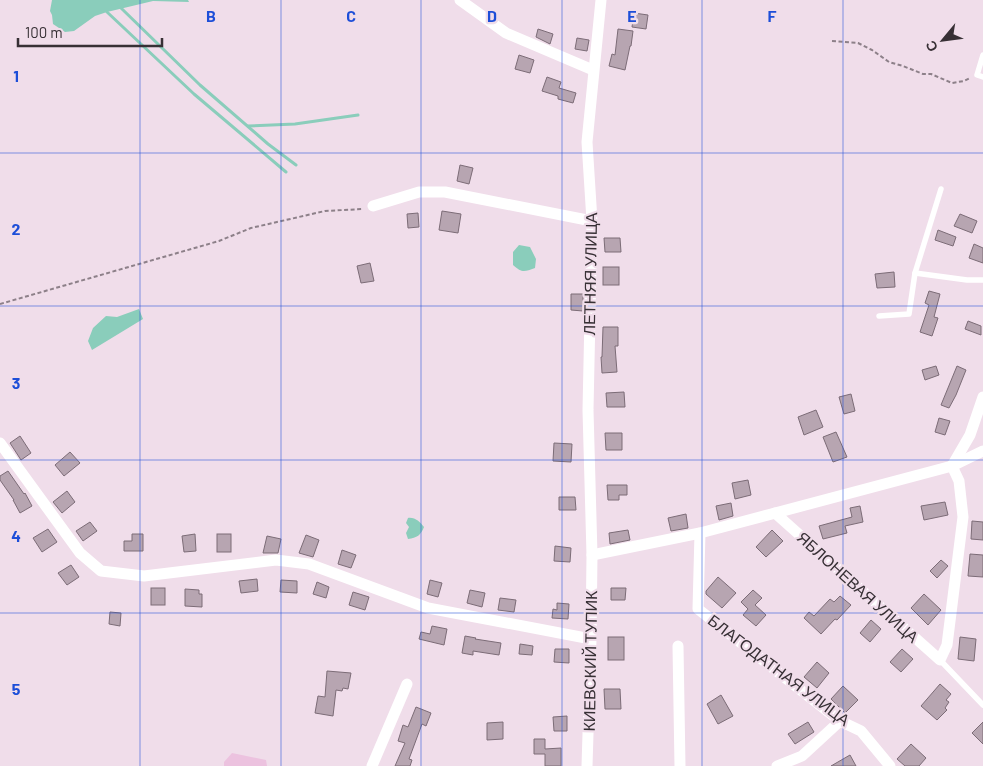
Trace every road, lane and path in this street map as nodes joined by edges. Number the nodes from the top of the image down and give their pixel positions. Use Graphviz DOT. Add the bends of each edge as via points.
graph roads {
  1 [pos="460,0"];
  2 [pos="601,0"];
  3 [pos="832,41"];
  4 [pos="983,55"];
  5 [pos="593,70"];
  6 [pos="980,76"];
  7 [pos="941,189"];
  8 [pos="372,206"];
  9 [pos="592,221"];
  10 [pos="915,273"];
  11 [pos="983,280"];
  12 [pos="0,304"];
  13 [pos="879,316"];
  14 [pos="983,397"];
  15 [pos="0,444"];
  16 [pos="983,451"];
  17 [pos="952,466"];
  18 [pos="776,513"];
  19 [pos="700,533"];
  20 [pos="592,552"];
  21 [pos="591,639"];
  22 [pos="678,646"];
  23 [pos="940,660"];
  24 [pos="407,684"];
  25 [pos="983,705"];
  26 [pos="840,721"];
  27 [pos="372,766"];
  28 [pos="587,766"];
  29 [pos="680,766"];
  30 [pos="777,766"];
  31 [pos="890,766"];
  1 -- 5 [label="street" via="506,33"];
  2 -- 5 [label="street, ЛЕТНЯЯ УЛИЦА"];
  3 -- 6 [label="path" via="858,43 889,62 952,82"];
  4 -- 6 [label="lane"];
  5 -- 9 [label="street, ЛЕТНЯЯ УЛИЦА" via="587,142"];
  7 -- 10 [label="lane"];
  8 -- 9 [label="street" via="419,192 445,192"];
  8 -- 12 [label="path" via="362,210 325,211 251,228 219,241"];
  9 -- 20 [label="street, ЛЕТНЯЯ УЛИЦА" via="588,410"];
  10 -- 11 [label="lane"];
  10 -- 13 [label="lane" via="909,314"];
  14 -- 17 [label="street" via="970,435"];
  15 -- 21 [label="street" via="80,554 101,570 144,576 276,560 310,564 428,608"];
  16 -- 17 [label="street"];
  17 -- 18 [label="street"];
  17 -- 23 [label="street" via="959,481 963,517 947,645"];
  18 -- 19 [label="street"];
  18 -- 23 [label="street, ЯБЛОНЕВАЯ УЛИЦА"];
  19 -- 20 [label="street"];
  19 -- 26 [label="street, БЛАГОДАТНАЯ УЛИЦА" via="698,608"];
  20 -- 21 [label="street, КИЕВСКИЙ ТУПИК"];
  21 -- 28 [label="street, КИЕВСКИЙ ТУПИК"];
  22 -- 29 [label="street"];
  23 -- 25 [label="lane"];
  24 -- 27 [label="street"];
  26 -- 30 [label="street" via="802,756"];
  26 -- 31 [label="street, БЛАГОДАТНАЯ УЛИЦА" via="861,731"];
}
